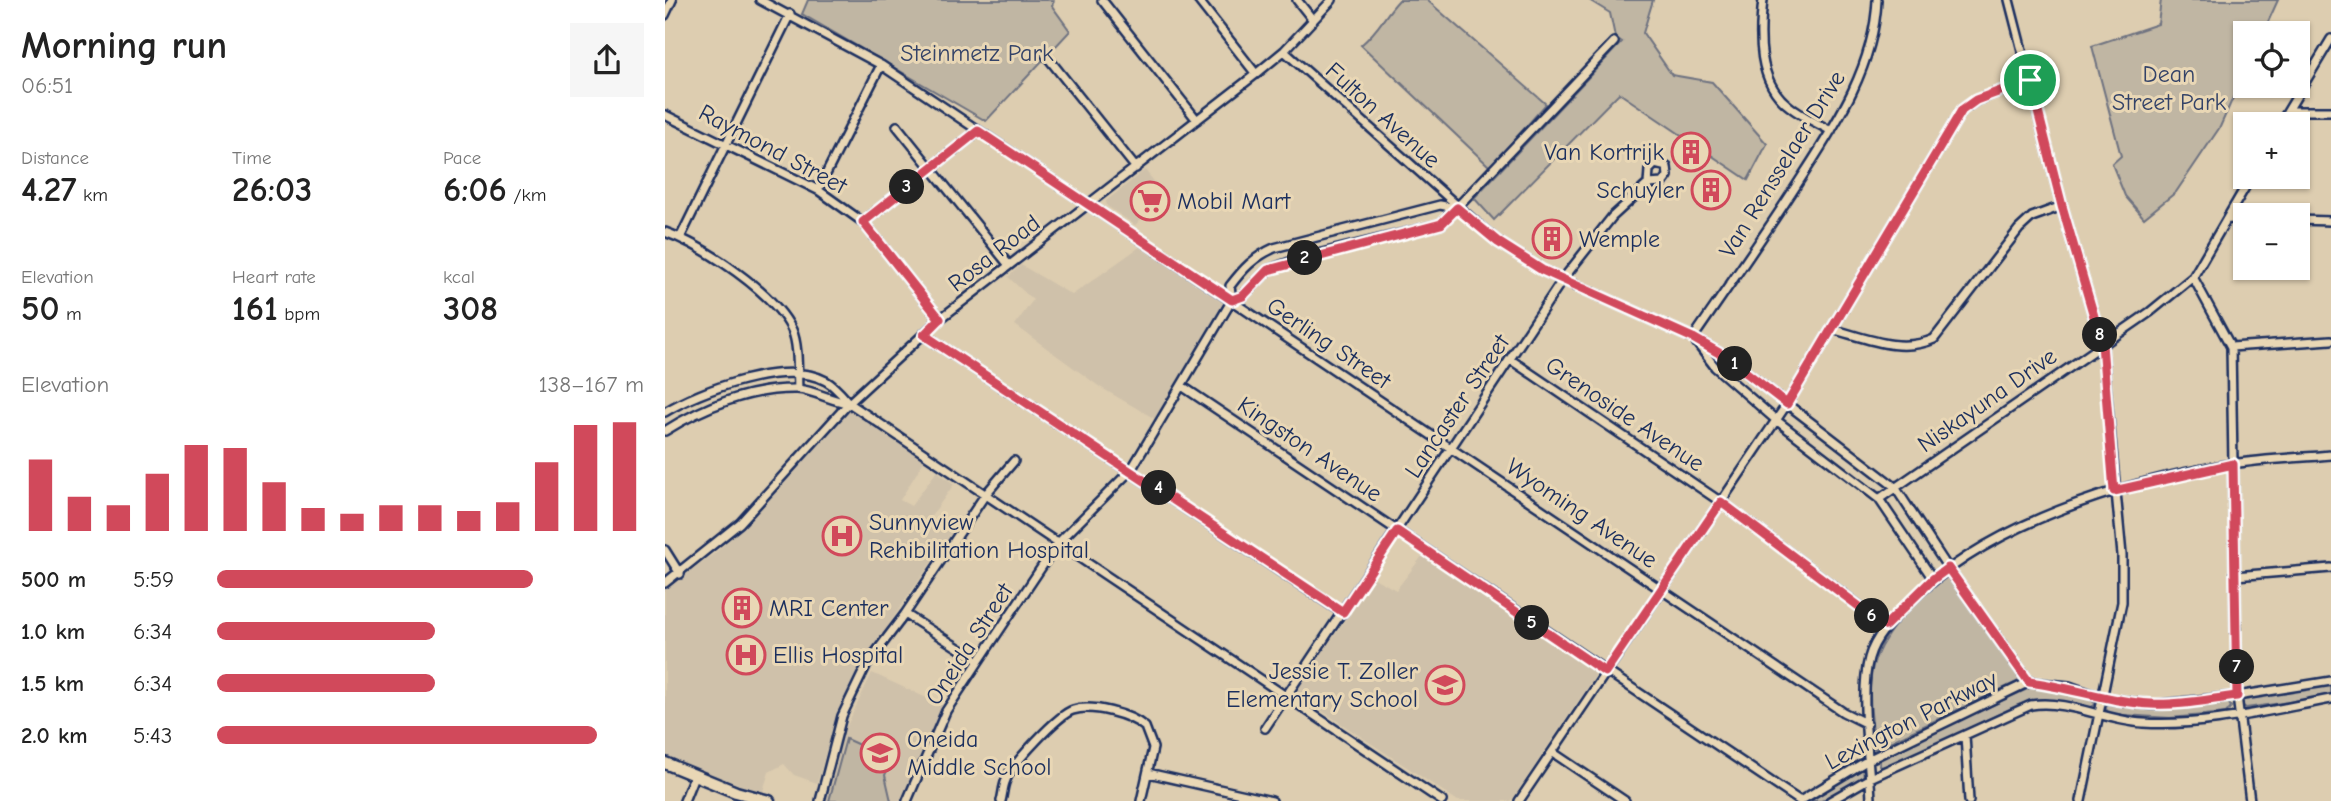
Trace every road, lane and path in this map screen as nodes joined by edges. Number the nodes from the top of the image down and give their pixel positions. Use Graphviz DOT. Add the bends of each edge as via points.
graph roads {
  1 [pos="672,0"];
  2 [pos="760,0"];
  3 [pos="1102,0"];
  4 [pos="1198,0"];
  5 [pos="1297,0"];
  6 [pos="1332,0"];
  7 [pos="1763,0"];
  8 [pos="1877,0"];
  9 [pos="2009,0"];
  10 [pos="789,14"];
  11 [pos="665,15"];
  12 [pos="1313,20"];
  13 [pos="2331,38"];
  14 [pos="1613,42"];
  15 [pos="1284,51"];
  16 [pos="1045,54"];
  17 [pos="881,65"];
  18 [pos="1256,74"];
  19 [pos="2030,80"];
  20 [pos="2288,111"];
  21 [pos="2331,111"];
  22 [pos="665,115"];
  23 [pos="1197,120"];
  24 [pos="897,126"];
  25 [pos="978,131"];
  26 [pos="1831,131"];
  27 [pos="726,145"];
  28 [pos="1136,168"];
  29 [pos="930,169"];
  30 [pos="1648,184"];
  31 [pos="2244,189"];
  32 [pos="818,190"];
  33 [pos="1089,205"];
  34 [pos="2062,206"];
  35 [pos="1457,208"];
  36 [pos="2227,219"];
  37 [pos="2233,219"];
  38 [pos="2310,220"];
  39 [pos="2331,221"];
  40 [pos="863,222"];
  41 [pos="665,233"];
  42 [pos="680,238"];
  43 [pos="1008,264"];
  44 [pos="2193,277"];
  45 [pos="1563,279"];
  46 [pos="1232,300"];
  47 [pos="940,319"];
  48 [pos="1832,329"];
  49 [pos="924,335"];
  50 [pos="1693,338"];
  51 [pos="2331,340"];
  52 [pos="2102,344"];
  53 [pos="2231,347"];
  54 [pos="1511,360"];
  55 [pos="797,376"];
  56 [pos="1182,386"];
  57 [pos="798,389"];
  58 [pos="849,403"];
  59 [pos="1787,404"];
  60 [pos="665,412"];
  61 [pos="1776,420"];
  62 [pos="665,432"];
  63 [pos="1451,448"];
  64 [pos="2331,455"];
  65 [pos="1014,460"];
  66 [pos="2233,464"];
  67 [pos="1131,470"];
  68 [pos="1895,487"];
  69 [pos="2114,491"];
  70 [pos="985,495"];
  71 [pos="1878,499"];
  72 [pos="1721,502"];
  73 [pos="1397,531"];
  74 [pos="1057,544"];
  75 [pos="665,550"];
  76 [pos="1948,568"];
  77 [pos="2331,568"];
  78 [pos="680,574"];
  79 [pos="2235,576"];
  80 [pos="1933,579"];
  81 [pos="665,583"];
  82 [pos="1661,589"];
  83 [pos="1343,612"];
  84 [pos="905,614"];
  85 [pos="1885,626"];
  86 [pos="979,661"];
  87 [pos="1605,672"];
  88 [pos="2331,681"];
  89 [pos="2029,682"];
  90 [pos="1285,696"];
  91 [pos="2237,696"];
  92 [pos="2103,698"];
  93 [pos="2331,699"];
  94 [pos="2239,715"];
  95 [pos="2099,716"];
  96 [pos="1867,724"];
  97 [pos="1265,728"];
  98 [pos="1965,735"];
  99 [pos="1552,752"];
  100 [pos="1870,759"];
  101 [pos="665,763"];
  102 [pos="1148,773"];
  103 [pos="694,776"];
  104 [pos="1870,778"];
  105 [pos="1249,799"];
  106 [pos="684,801"];
  107 [pos="769,801"];
  108 [pos="820,801"];
  109 [pos="907,801"];
  110 [pos="1001,801"];
  111 [pos="1141,801"];
  112 [pos="1272,801"];
  113 [pos="1443,801"];
  114 [pos="1519,801"];
  115 [pos="1625,801"];
  116 [pos="1800,801"];
  117 [pos="1830,801"];
  118 [pos="1871,801"];
  119 [pos="1969,801"];
  120 [pos="2081,801"];
  121 [pos="2250,801"];
  1 -- 11 [label="street"];
  2 -- 10 [label="street, Gerling Street"];
  3 -- 23 [label="street"];
  4 -- 18 [label="street"];
  5 -- 12 [label="street"];
  6 -- 12 [label="street, Rosa Road"];
  7 -- 26 [label="street" via="1760,40 1773,88 1787,106"];
  8 -- 26 [label="street, Van Rensselaer Drive" via="1871,46 1860,78"];
  9 -- 19 [label="street"];
  10 -- 17 [label="street, Gerling Street"];
  10 -- 27 [label="street"];
  12 -- 15 [label="street, Rosa Road"];
  13 -- 20 [label="street"];
  14 -- 35 [label="street"];
  15 -- 18 [label="street, Rosa Road"];
  15 -- 35 [label="street, Fulton Avenue"];
  16 -- 28 [label="street"];
  17 -- 25 [label="street, Gerling Street"];
  17 -- 32 [label="street"];
  18 -- 23 [label="street, Rosa Road"];
  19 -- 34 [label="street"];
  19 -- 48 [label="street" via="1962,110"];
  20 -- 21 [label="street"];
  22 -- 27 [label="street, Raymond Street"];
  23 -- 28 [label="street, Rosa Road"];
  24 -- 29 [label="street"];
  25 -- 29 [label="street"];
  25 -- 33 [label="street, Gerling Street"];
  26 -- 50 [label="street, Van Rensselaer Drive"];
  27 -- 32 [label="street, Raymond Street"];
  27 -- 42 [label="street"];
  28 -- 33 [label="street, Rosa Road"];
  29 -- 40 [label="street"];
  29 -- 43 [label="street"];
  30 -- 45 [label="street, Lancaster Street" via="1612,217"];
  31 -- 36 [label="street, Niskayuna Drive"];
  32 -- 40 [label="street, Raymond Street"];
  33 -- 43 [label="street, Rosa Road"];
  33 -- 46 [label="street, Gerling Street"];
  34 -- 48 [label="street" via="2032,217 2019,229 1934,339 1916,347 1899,346"];
  34 -- 52 [label="street"];
  35 -- 45 [label="street, Fulton Avenue" via="1498,242"];
  35 -- 46 [label="street" via="1441,224 1268,270 1243,296"];
  35 -- 46 [label="street" via="1440,205 1274,248 1243,269 1230,286"];
  36 -- 37 [label="street"];
  36 -- 44 [label="street, Niskayuna Drive"];
  38 -- 39 [label="street"];
  40 -- 47 [label="street, Raymond Street"];
  41 -- 42 [label="street"];
  42 -- 55 [label="street" via="727,267 782,313 793,332"];
  43 -- 47 [label="street, Rosa Road"];
  44 -- 52 [label="street, Niskayuna Drive"];
  44 -- 53 [label="street"];
  45 -- 50 [label="street, Fulton Avenue"];
  45 -- 54 [label="street, Lancaster Street"];
  46 -- 56 [label="street, Oneida Street"];
  46 -- 63 [label="street, Gerling Street"];
  47 -- 49 [label="street, Rosa Road"];
  48 -- 59 [label="street"];
  49 -- 58 [label="street, Rosa Road"];
  49 -- 67 [label="street"];
  50 -- 59 [label="street, Fulton Avenue"];
  50 -- 61 [label="street" via="1715,367"];
  51 -- 53 [label="street"];
  52 -- 68 [label="street, Niskayuna Drive"];
  52 -- 69 [label="street"];
  53 -- 66 [label="street"];
  54 -- 63 [label="street, Lancaster Street"];
  54 -- 72 [label="street, Grenoside Avenue"];
  55 -- 57 [label="street"];
  55 -- 58 [label="street" via="824,380"];
  55 -- 60 [label="street" via="747,379 708,389"];
  56 -- 67 [label="street, Oneida Street"];
  56 -- 73 [label="street, Kingston Avenue"];
  57 -- 58 [label="street"];
  57 -- 62 [label="street" via="711,406"];
  58 -- 70 [label="street"];
  58 -- 78 [label="street, Rosa Road" via="740,523"];
  59 -- 61 [label="street"];
  59 -- 68 [label="street, Fulton Avenue"];
  61 -- 71 [label="street"];
  61 -- 72 [label="street"];
  63 -- 73 [label="street, Lancaster Street"];
  63 -- 82 [label="street, Wyoming Avenue"];
  64 -- 66 [label="street"];
  65 -- 70 [label="street"];
  66 -- 69 [label="street"];
  66 -- 79 [label="street"];
  67 -- 74 [label="street, Oneida Street"];
  67 -- 83 [label="street"];
  68 -- 71 [label="street, Niskayuna Drive"];
  68 -- 76 [label="street, Fulton Avenue"];
  69 -- 76 [label="street" via="2035,521"];
  69 -- 92 [label="street" via="2122,602"];
  70 -- 74 [label="street"];
  70 -- 84 [label="street"];
  71 -- 80 [label="street"];
  72 -- 82 [label="street"];
  72 -- 85 [label="street, Grenoside Avenue"];
  73 -- 83 [label="street, Lancaster Street"];
  73 -- 87 [label="street, Kingston Avenue"];
  74 -- 86 [label="street, Oneida Street"];
  74 -- 90 [label="street"];
  75 -- 78 [label="street"];
  76 -- 80 [label="street"];
  76 -- 89 [label="street, Fulton Avenue"];
  77 -- 79 [label="street"];
  78 -- 81 [label="street, Rosa Road"];
  79 -- 91 [label="street"];
  80 -- 85 [label="street"];
  82 -- 87 [label="street"];
  82 -- 96 [label="street, Wyoming Avenue"];
  83 -- 90 [label="street, Lancaster Street"];
  84 -- 86 [label="street"];
  84 -- 108 [label="street" via="867,664 842,716"];
  85 -- 96 [label="street" via="1869,657"];
  86 -- 109 [label="street, Oneida Street" via="946,711"];
  87 -- 99 [label="street"];
  87 -- 116 [label="street, Kingston Avenue"];
  88 -- 91 [label="street, Lexington Parkway"];
  89 -- 92 [label="street, Lexington Parkway" via="2069,686"];
  89 -- 100 [label="street, Lexington Parkway"];
  90 -- 97 [label="street, Lancaster Street"];
  90 -- 113 [label="street"];
  91 -- 92 [label="street, Lexington Parkway" via="2153,705"];
  91 -- 94 [label="street"];
  92 -- 95 [label="street"];
  93 -- 94 [label="street, Lexington Parkway"];
  94 -- 95 [label="street, Lexington Parkway" via="2143,723"];
  94 -- 121 [label="street"];
  95 -- 98 [label="street, Lexington Parkway" via="2047,702 2017,710"];
  95 -- 120 [label="street"];
  96 -- 100 [label="street"];
  98 -- 104 [label="street, Lexington Parkway"];
  98 -- 119 [label="street"];
  99 -- 114 [label="street"];
  99 -- 115 [label="street"];
  100 -- 104 [label="street"];
  100 -- 116 [label="street, Lexington Parkway"];
  101 -- 103 [label="main road"];
  102 -- 105 [label="street"];
  102 -- 110 [label="street" via="1153,748 1145,727 1093,708 1069,711 1018,761 1006,778"];
  102 -- 111 [label="street"];
  103 -- 106 [label="street"];
  103 -- 107 [label="main road"];
  104 -- 117 [label="street, Lexington Parkway"];
  104 -- 118 [label="street"];
  105 -- 112 [label="street"];
}
